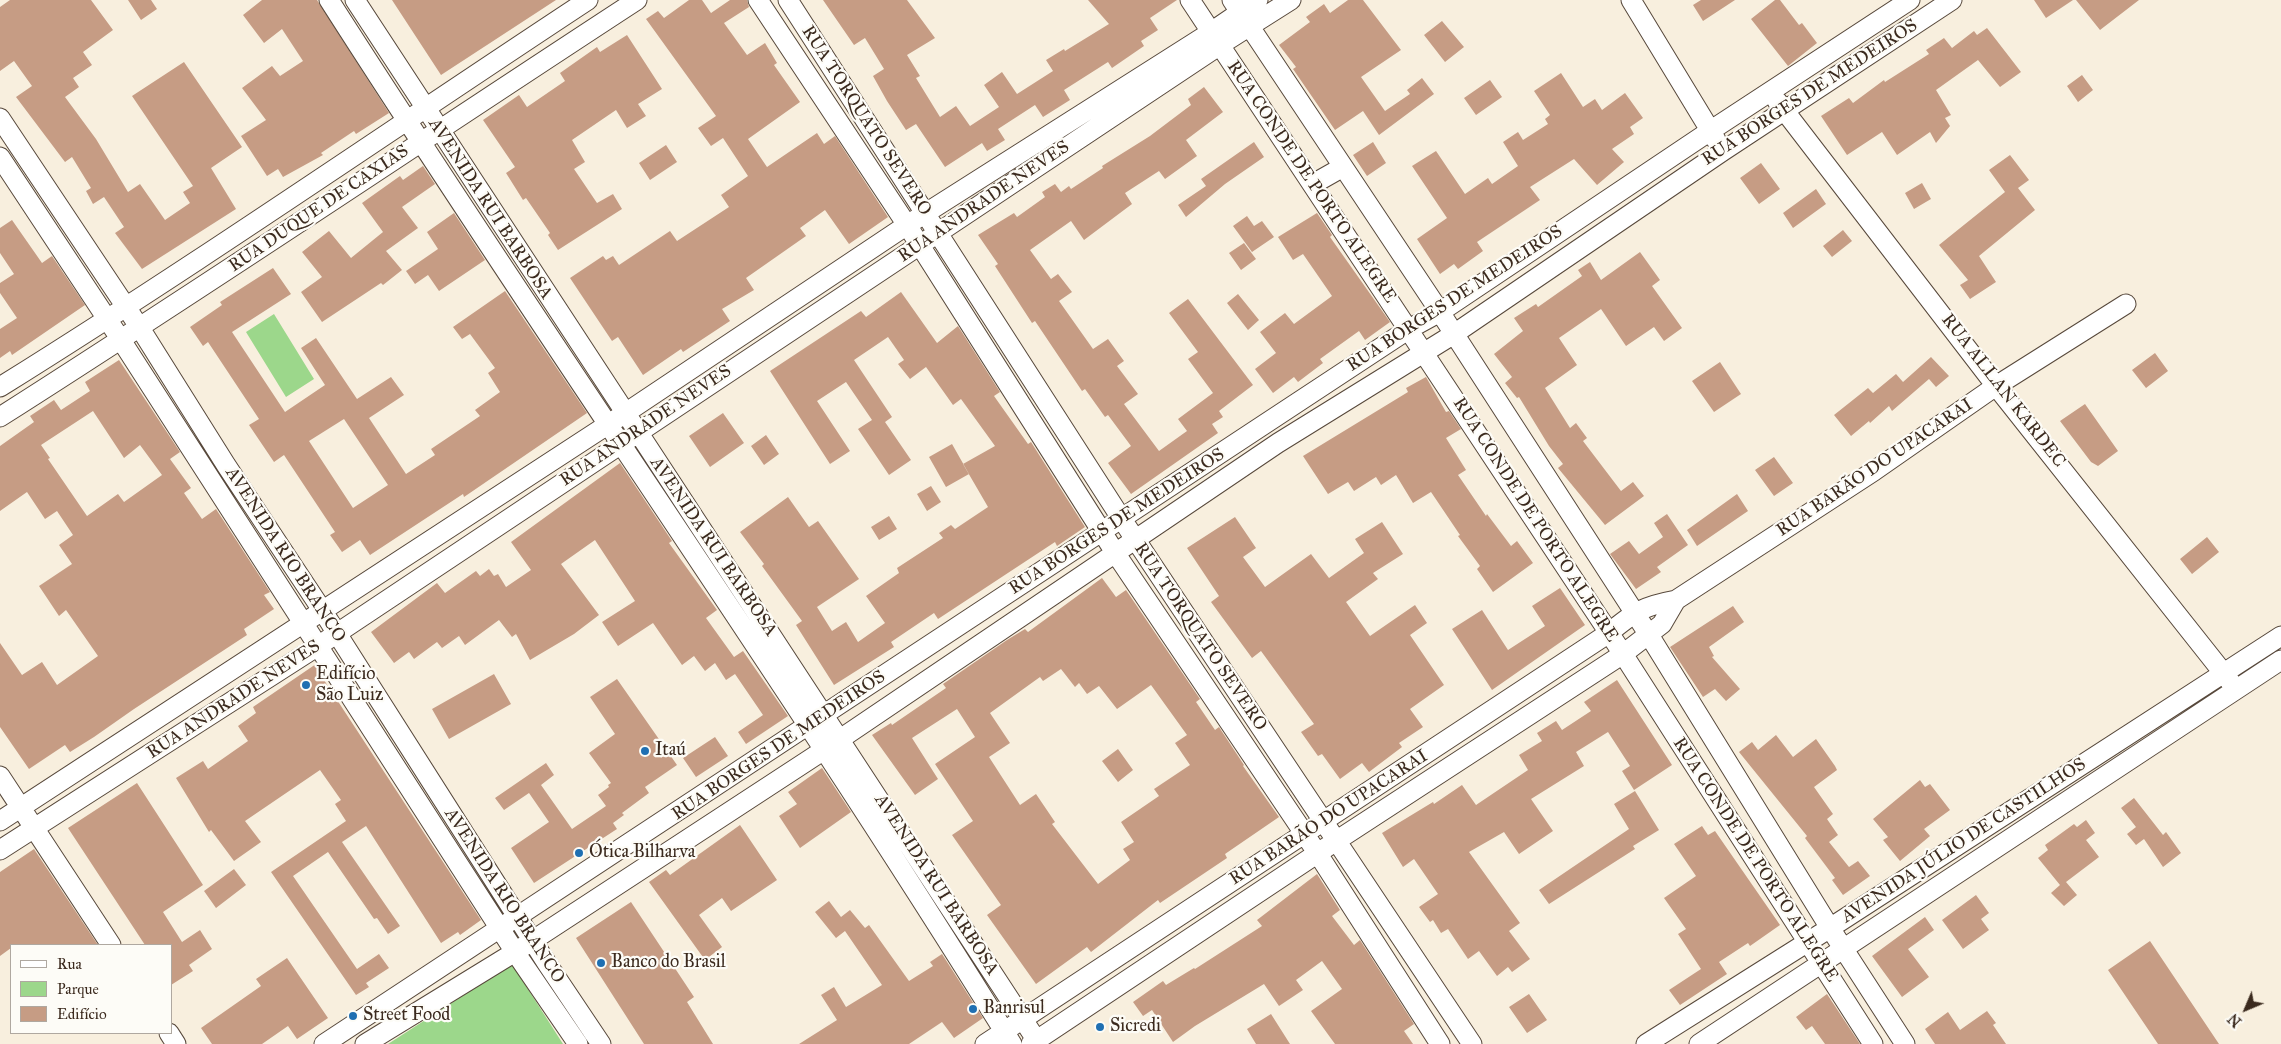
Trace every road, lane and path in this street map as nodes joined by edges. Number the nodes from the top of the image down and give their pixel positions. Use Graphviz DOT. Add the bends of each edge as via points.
graph roads {
  1 [pos="329,0"];
  2 [pos="355,0"];
  3 [pos="588,0"];
  4 [pos="637,0"];
  5 [pos="758,0"];
  6 [pos="788,0"];
  7 [pos="1190,0"];
  8 [pos="1258,0"];
  9 [pos="1291,0"];
  10 [pos="1631,0"];
  11 [pos="1910,0"];
  12 [pos="1952,0"];
  13 [pos="1240,13"];
  14 [pos="566,14"];
  15 [pos="581,36"];
  16 [pos="1216,38"];
  17 [pos="836,74"];
  18 [pos="817,88"];
  19 [pos="1770,92"];
  20 [pos="424,108"];
  21 [pos="1784,110"];
  22 [pos="0,118"];
  23 [pos="406,120"];
  24 [pos="1079,128"];
  25 [pos="438,130"];
  26 [pos="1710,131"];
  27 [pos="420,142"];
  28 [pos="1723,151"];
  29 [pos="0,156"];
  30 [pos="30,164"];
  31 [pos="1343,166"];
  32 [pos="336,167"];
  33 [pos="997,168"];
  34 [pos="12,176"];
  35 [pos="1313,184"];
  36 [pos="1007,187"];
  37 [pos="350,189"];
  38 [pos="1593,209"];
  39 [pos="926,214"];
  40 [pos="908,225"];
  41 [pos="1606,230"];
  42 [pos="938,233"];
  43 [pos="920,245"];
  44 [pos="204,256"];
  45 [pos="532,273"];
  46 [pos="217,277"];
  47 [pos="514,285"];
  48 [pos="2126,304"];
  49 [pos="126,308"];
  50 [pos="1440,312"];
  51 [pos="767,318"];
  52 [pos="107,320"];
  53 [pos="140,328"];
  54 [pos="1409,329"];
  55 [pos="1454,334"];
  56 [pos="780,337"];
  57 [pos="121,340"];
  58 [pos="1423,351"];
  59 [pos="1996,386"];
  60 [pos="0,387"];
  61 [pos="624,414"];
  62 [pos="0,417"];
  63 [pos="1265,424"];
  64 [pos="607,425"];
  65 [pos="636,432"];
  66 [pos="1068,435"];
  67 [pos="1278,443"];
  68 [pos="620,444"];
  69 [pos="1048,447"];
  70 [pos="226,465"];
  71 [pos="1190,474"];
  72 [pos="208,476"];
  73 [pos="1550,485"];
  74 [pos="1204,494"];
  75 [pos="1522,500"];
  76 [pos="1121,518"];
  77 [pos="1102,531"];
  78 [pos="1136,540"];
  79 [pos="1116,554"];
  80 [pos="734,580"];
  81 [pos="719,591"];
  82 [pos="1676,600"];
  83 [pos="322,610"];
  84 [pos="1633,613"];
  85 [pos="303,622"];
  86 [pos="337,633"];
  87 [pos="1609,633"];
  88 [pos="1648,635"];
  89 [pos="2281,636"];
  90 [pos="318,646"];
  91 [pos="1623,654"];
  92 [pos="2281,660"];
  93 [pos="227,672"];
  94 [pos="2224,672"];
  95 [pos="2236,689"];
  96 [pos="245,693"];
  97 [pos="1248,708"];
  98 [pos="817,722"];
  99 [pos="1229,722"];
  100 [pos="1459,732"];
  101 [pos="840,739"];
  102 [pos="824,750"];
  103 [pos="1474,752"];
  104 [pos="422,770"];
  105 [pos="736,775"];
  106 [pos="0,776"];
  107 [pos="1737,780"];
  108 [pos="406,782"];
  109 [pos="1713,794"];
  110 [pos="752,797"];
  111 [pos="2016,807"];
  112 [pos="21,808"];
  113 [pos="0,821"];
  114 [pos="1322,821"];
  115 [pos="2029,826"];
  116 [pos="34,828"];
  117 [pos="1304,833"];
  118 [pos="1336,841"];
  119 [pos="0,850"];
  120 [pos="1318,854"];
  121 [pos="588,872"];
  122 [pos="601,896"];
  123 [pos="518,917"];
  124 [pos="1830,928"];
  125 [pos="502,929"];
  126 [pos="1154,933"];
  127 [pos="533,940"];
  128 [pos="1808,941"];
  129 [pos="110,944"];
  130 [pos="1842,949"];
  131 [pos="515,952"];
  132 [pos="1166,954"];
  133 [pos="1821,963"];
  134 [pos="1094,973"];
  135 [pos="1106,994"];
  136 [pos="1024,1020"];
  137 [pos="1008,1038"];
  138 [pos="1035,1043"];
  139 [pos="324,1044"];
  140 [pos="365,1044"];
  141 [pos="578,1044"];
  142 [pos="601,1044"];
  143 [pos="985,1044"];
  144 [pos="1440,1044"];
  145 [pos="1472,1044"];
  146 [pos="1646,1044"];
  147 [pos="1700,1044"];
  148 [pos="1873,1044"];
  149 [pos="1905,1044"];
  1 -- 23 [label="street, AVENIDA RUI BARBOSA"];
  2 -- 20 [label="street, AVENIDA RUI BARBOSA"];
  3 -- 14 [label="street, RUA DUQUE DE CAXIAS"];
  4 -- 15 [label="street, RUA DUQUE DE CAXIAS"];
  5 -- 18 [label="street, RUA TORQUATO SEVERO"];
  6 -- 17 [label="street, RUA TORQUATO SEVERO"];
  7 -- 16 [label="street, RUA CONDE DE PORTO ALEGRE"];
  8 -- 13 [label="street, RUA ANDRADE NEVES"];
  9 -- 13 [label="street, RUA ANDRADE NEVES"];
  10 -- 26 [label="street"];
  11 -- 19 [label="street, RUA BORGES DE MEDEIROS"];
  12 -- 21 [label="street, RUA BORGES DE MEDEIROS"];
  13 -- 16 [label="street, RUA ANDRADE NEVES"];
  13 -- 31 [label="street, RUA CONDE DE PORTO ALEGRE"];
  14 -- 15 [label="street"];
  14 -- 20 [label="street, RUA DUQUE DE CAXIAS"];
  15 -- 25 [label="street, RUA DUQUE DE CAXIAS"];
  16 -- 24 [label="street, RUA ANDRADE NEVES"];
  16 -- 35 [label="street, RUA CONDE DE PORTO ALEGRE"];
  17 -- 18 [label="street"];
  17 -- 39 [label="street, RUA TORQUATO SEVERO"];
  18 -- 40 [label="street, RUA TORQUATO SEVERO"];
  19 -- 21 [label="street, RUA ALLAN KARDEC"];
  19 -- 26 [label="street, RUA BORGES DE MEDEIROS"];
  20 -- 23 [label="street, RUA DUQUE DE CAXIAS"];
  20 -- 25 [label="street, AVENIDA RUI BARBOSA"];
  21 -- 28 [label="street, RUA BORGES DE MEDEIROS"];
  21 -- 59 [label="street, RUA ALLAN KARDEC"];
  22 -- 30 [label="street, AVENIDA RIO BRANCO"];
  23 -- 27 [label="street, AVENIDA RUI BARBOSA"];
  23 -- 32 [label="street, RUA DUQUE DE CAXIAS"];
  24 -- 33 [label="street, RUA ANDRADE NEVES"];
  24 -- 36 [label="street, RUA ANDRADE NEVES"];
  25 -- 27 [label="street, RUA DUQUE DE CAXIAS"];
  25 -- 45 [label="street, AVENIDA RUI BARBOSA"];
  26 -- 28 [label="street"];
  26 -- 38 [label="street, RUA BORGES DE MEDEIROS"];
  27 -- 37 [label="street, RUA DUQUE DE CAXIAS"];
  27 -- 47 [label="street, AVENIDA RUI BARBOSA"];
  28 -- 41 [label="street, RUA BORGES DE MEDEIROS"];
  29 -- 34 [label="street, AVENIDA RIO BRANCO"];
  30 -- 34 [label="street"];
  30 -- 49 [label="street, AVENIDA RIO BRANCO"];
  31 -- 35 [label="street"];
  31 -- 50 [label="street, RUA CONDE DE PORTO ALEGRE"];
  32 -- 37 [label="street"];
  32 -- 44 [label="street, RUA DUQUE DE CAXIAS"];
  33 -- 36 [label="street"];
  33 -- 39 [label="street, RUA ANDRADE NEVES"];
  34 -- 52 [label="street, AVENIDA RIO BRANCO"];
  35 -- 54 [label="street, RUA CONDE DE PORTO ALEGRE"];
  36 -- 42 [label="street, RUA ANDRADE NEVES"];
  37 -- 46 [label="street, RUA DUQUE DE CAXIAS"];
  38 -- 41 [label="street"];
  38 -- 50 [label="street, RUA BORGES DE MEDEIROS"];
  39 -- 40 [label="street, RUA ANDRADE NEVES"];
  39 -- 42 [label="street, RUA TORQUATO SEVERO"];
  40 -- 43 [label="street, RUA TORQUATO SEVERO"];
  40 -- 51 [label="street, RUA ANDRADE NEVES"];
  41 -- 55 [label="street, RUA BORGES DE MEDEIROS"];
  42 -- 43 [label="street, RUA ANDRADE NEVES"];
  42 -- 66 [label="street, RUA TORQUATO SEVERO"];
  43 -- 56 [label="street, RUA ANDRADE NEVES"];
  43 -- 69 [label="street, RUA TORQUATO SEVERO"];
  44 -- 46 [label="street"];
  44 -- 49 [label="street, RUA DUQUE DE CAXIAS"];
  45 -- 47 [label="street"];
  45 -- 61 [label="street, AVENIDA RUI BARBOSA"];
  46 -- 53 [label="street, RUA DUQUE DE CAXIAS"];
  47 -- 64 [label="street, AVENIDA RUI BARBOSA"];
  48 -- 59 [label="street, RUA BARÃO DO UPACARAI"];
  49 -- 52 [label="street, RUA DUQUE DE CAXIAS"];
  49 -- 53 [label="street, AVENIDA RIO BRANCO"];
  50 -- 54 [label="street, RUA BORGES DE MEDEIROS"];
  50 -- 55 [label="street, RUA CONDE DE PORTO ALEGRE"];
  51 -- 56 [label="street"];
  51 -- 61 [label="street, RUA ANDRADE NEVES"];
  52 -- 57 [label="street, AVENIDA RIO BRANCO"];
  52 -- 60 [label="street, RUA DUQUE DE CAXIAS"];
  53 -- 57 [label="street, RUA DUQUE DE CAXIAS"];
  53 -- 70 [label="street, AVENIDA RIO BRANCO"];
  54 -- 58 [label="street, RUA CONDE DE PORTO ALEGRE"];
  54 -- 63 [label="street, RUA BORGES DE MEDEIROS"];
  55 -- 58 [label="street, RUA BORGES DE MEDEIROS"];
  55 -- 73 [label="street, RUA CONDE DE PORTO ALEGRE"];
  56 -- 65 [label="street, RUA ANDRADE NEVES"];
  57 -- 62 [label="street, RUA DUQUE DE CAXIAS"];
  57 -- 72 [label="street, AVENIDA RIO BRANCO"];
  58 -- 67 [label="street, RUA BORGES DE MEDEIROS"];
  58 -- 75 [label="street, RUA CONDE DE PORTO ALEGRE"];
  59 -- 82 [label="street, RUA BARÃO DO UPACARAI" via="1874,471"];
  59 -- 94 [label="street, RUA ALLAN KARDEC"];
  61 -- 64 [label="street, RUA ANDRADE NEVES"];
  61 -- 65 [label="street, AVENIDA RUI BARBOSA"];
  63 -- 67 [label="street"];
  63 -- 71 [label="street, RUA BORGES DE MEDEIROS"];
  64 -- 68 [label="street, AVENIDA RUI BARBOSA"];
  64 -- 83 [label="street, RUA ANDRADE NEVES"];
  65 -- 68 [label="street, RUA ANDRADE NEVES"];
  65 -- 80 [label="street, AVENIDA RUI BARBOSA"];
  66 -- 69 [label="street"];
  66 -- 76 [label="street, RUA TORQUATO SEVERO"];
  67 -- 74 [label="street, RUA BORGES DE MEDEIROS"];
  68 -- 81 [label="street, AVENIDA RUI BARBOSA"];
  68 -- 86 [label="street, RUA ANDRADE NEVES"];
  69 -- 77 [label="street, RUA TORQUATO SEVERO"];
  70 -- 72 [label="street"];
  70 -- 83 [label="street, AVENIDA RIO BRANCO"];
  71 -- 74 [label="street"];
  71 -- 76 [label="street, RUA BORGES DE MEDEIROS"];
  72 -- 85 [label="street, AVENIDA RIO BRANCO"];
  73 -- 75 [label="street"];
  73 -- 84 [label="street, RUA CONDE DE PORTO ALEGRE"];
  74 -- 78 [label="street, RUA BORGES DE MEDEIROS"];
  75 -- 87 [label="street, RUA CONDE DE PORTO ALEGRE"];
  76 -- 77 [label="street, RUA BORGES DE MEDEIROS"];
  76 -- 78 [label="street, RUA TORQUATO SEVERO"];
  77 -- 79 [label="street, RUA TORQUATO SEVERO"];
  77 -- 98 [label="street, RUA BORGES DE MEDEIROS"];
  78 -- 79 [label="street, RUA BORGES DE MEDEIROS"];
  78 -- 97 [label="street, RUA TORQUATO SEVERO"];
  79 -- 99 [label="street, RUA TORQUATO SEVERO"];
  79 -- 101 [label="street, RUA BORGES DE MEDEIROS"];
  80 -- 81 [label="street"];
  80 -- 98 [label="street, AVENIDA RUI BARBOSA"];
  81 -- 98 [label="street, AVENIDA RUI BARBOSA"];
  82 -- 84 [label="street, RUA BARÃO DO UPACARAI" via="1651,604"];
  82 -- 88 [label="street, RUA BARÃO DO UPACARAI" via="1662,624"];
  83 -- 85 [label="street, RUA ANDRADE NEVES"];
  83 -- 86 [label="street, AVENIDA RIO BRANCO"];
  84 -- 87 [label="street, RUA BARÃO DO UPACARAI"];
  84 -- 88 [label="street, RUA CONDE DE PORTO ALEGRE"];
  85 -- 90 [label="street, AVENIDA RIO BRANCO"];
  85 -- 93 [label="street, RUA ANDRADE NEVES"];
  86 -- 90 [label="street, RUA ANDRADE NEVES"];
  86 -- 104 [label="street, AVENIDA RIO BRANCO"];
  87 -- 91 [label="street, RUA CONDE DE PORTO ALEGRE"];
  87 -- 100 [label="street, RUA BARÃO DO UPACARAI"];
  88 -- 91 [label="street, RUA BARÃO DO UPACARAI"];
  88 -- 107 [label="street, RUA CONDE DE PORTO ALEGRE"];
  89 -- 94 [label="street, AVENIDA JÚLIO DE CASTILHOS"];
  90 -- 96 [label="street, RUA ANDRADE NEVES"];
  90 -- 108 [label="street, AVENIDA RIO BRANCO"];
  91 -- 103 [label="street, RUA BARÃO DO UPACARAI"];
  91 -- 109 [label="street, RUA CONDE DE PORTO ALEGRE"];
  92 -- 95 [label="street, AVENIDA JÚLIO DE CASTILHOS"];
  93 -- 96 [label="street"];
  93 -- 112 [label="street, RUA ANDRADE NEVES"];
  94 -- 95 [label="street, RUA ALLAN KARDEC"];
  94 -- 111 [label="street, AVENIDA JÚLIO DE CASTILHOS"];
  95 -- 115 [label="street, AVENIDA JÚLIO DE CASTILHOS"];
  96 -- 116 [label="street, RUA ANDRADE NEVES"];
  97 -- 99 [label="street"];
  97 -- 114 [label="street, RUA TORQUATO SEVERO"];
  98 -- 101 [label="street, AVENIDA RUI BARBOSA"];
  98 -- 102 [label="street, AVENIDA RUI BARBOSA"];
  98 -- 105 [label="street, RUA BORGES DE MEDEIROS"];
  99 -- 117 [label="street, RUA TORQUATO SEVERO"];
  100 -- 103 [label="street"];
  100 -- 114 [label="street, RUA BARÃO DO UPACARAI"];
  101 -- 102 [label="street, RUA BORGES DE MEDEIROS"];
  101 -- 136 [label="street, AVENIDA RUI BARBOSA"];
  102 -- 110 [label="street, RUA BORGES DE MEDEIROS"];
  102 -- 137 [label="street, AVENIDA RUI BARBOSA"];
  103 -- 118 [label="street, RUA BARÃO DO UPACARAI"];
  104 -- 108 [label="street"];
  104 -- 123 [label="street, AVENIDA RIO BRANCO"];
  105 -- 110 [label="street"];
  105 -- 121 [label="street, RUA BORGES DE MEDEIROS"];
  106 -- 112 [label="street"];
  107 -- 109 [label="street"];
  107 -- 124 [label="street, RUA CONDE DE PORTO ALEGRE"];
  108 -- 125 [label="street, AVENIDA RIO BRANCO"];
  109 -- 128 [label="street, RUA CONDE DE PORTO ALEGRE"];
  110 -- 122 [label="street, RUA BORGES DE MEDEIROS"];
  111 -- 115 [label="street"];
  111 -- 124 [label="street, AVENIDA JÚLIO DE CASTILHOS"];
  112 -- 113 [label="street, RUA ANDRADE NEVES"];
  112 -- 116 [label="street"];
  114 -- 117 [label="street, RUA BARÃO DO UPACARAI"];
  114 -- 118 [label="street, RUA TORQUATO SEVERO"];
  115 -- 130 [label="street, AVENIDA JÚLIO DE CASTILHOS"];
  116 -- 119 [label="street, RUA ANDRADE NEVES"];
  116 -- 129 [label="street"];
  117 -- 120 [label="street, RUA TORQUATO SEVERO"];
  117 -- 126 [label="street, RUA BARÃO DO UPACARAI"];
  118 -- 120 [label="street, RUA BARÃO DO UPACARAI"];
  118 -- 145 [label="street, RUA TORQUATO SEVERO"];
  120 -- 132 [label="street, RUA BARÃO DO UPACARAI"];
  120 -- 144 [label="street, RUA TORQUATO SEVERO"];
  121 -- 122 [label="street"];
  121 -- 123 [label="street, RUA BORGES DE MEDEIROS"];
  122 -- 127 [label="street, RUA BORGES DE MEDEIROS"];
  123 -- 125 [label="street, RUA BORGES DE MEDEIROS"];
  123 -- 127 [label="street, AVENIDA RIO BRANCO"];
  124 -- 128 [label="street, AVENIDA JÚLIO DE CASTILHOS"];
  124 -- 130 [label="street, RUA CONDE DE PORTO ALEGRE"];
  125 -- 131 [label="street, AVENIDA RIO BRANCO"];
  125 -- 139 [label="street, RUA BORGES DE MEDEIROS"];
  126 -- 132 [label="street"];
  126 -- 134 [label="street, RUA BARÃO DO UPACARAI"];
  127 -- 131 [label="street, RUA BORGES DE MEDEIROS"];
  127 -- 142 [label="street, AVENIDA RIO BRANCO"];
  128 -- 133 [label="street, RUA CONDE DE PORTO ALEGRE"];
  128 -- 146 [label="street, AVENIDA JÚLIO DE CASTILHOS"];
  130 -- 133 [label="street, AVENIDA JÚLIO DE CASTILHOS"];
  130 -- 149 [label="street, RUA CONDE DE PORTO ALEGRE"];
  131 -- 140 [label="street, RUA BORGES DE MEDEIROS"];
  131 -- 141 [label="street, AVENIDA RIO BRANCO"];
  132 -- 135 [label="street, RUA BARÃO DO UPACARAI"];
  133 -- 147 [label="street, AVENIDA JÚLIO DE CASTILHOS"];
  133 -- 148 [label="street, RUA CONDE DE PORTO ALEGRE"];
  134 -- 135 [label="street"];
  134 -- 136 [label="street, RUA BARÃO DO UPACARAI"];
  135 -- 138 [label="street, RUA BARÃO DO UPACARAI"];
  136 -- 137 [label="street, RUA BARÃO DO UPACARAI"];
  136 -- 138 [label="street, AVENIDA RUI BARBOSA"];
  137 -- 143 [label="street, RUA BARÃO DO UPACARAI"];
}
